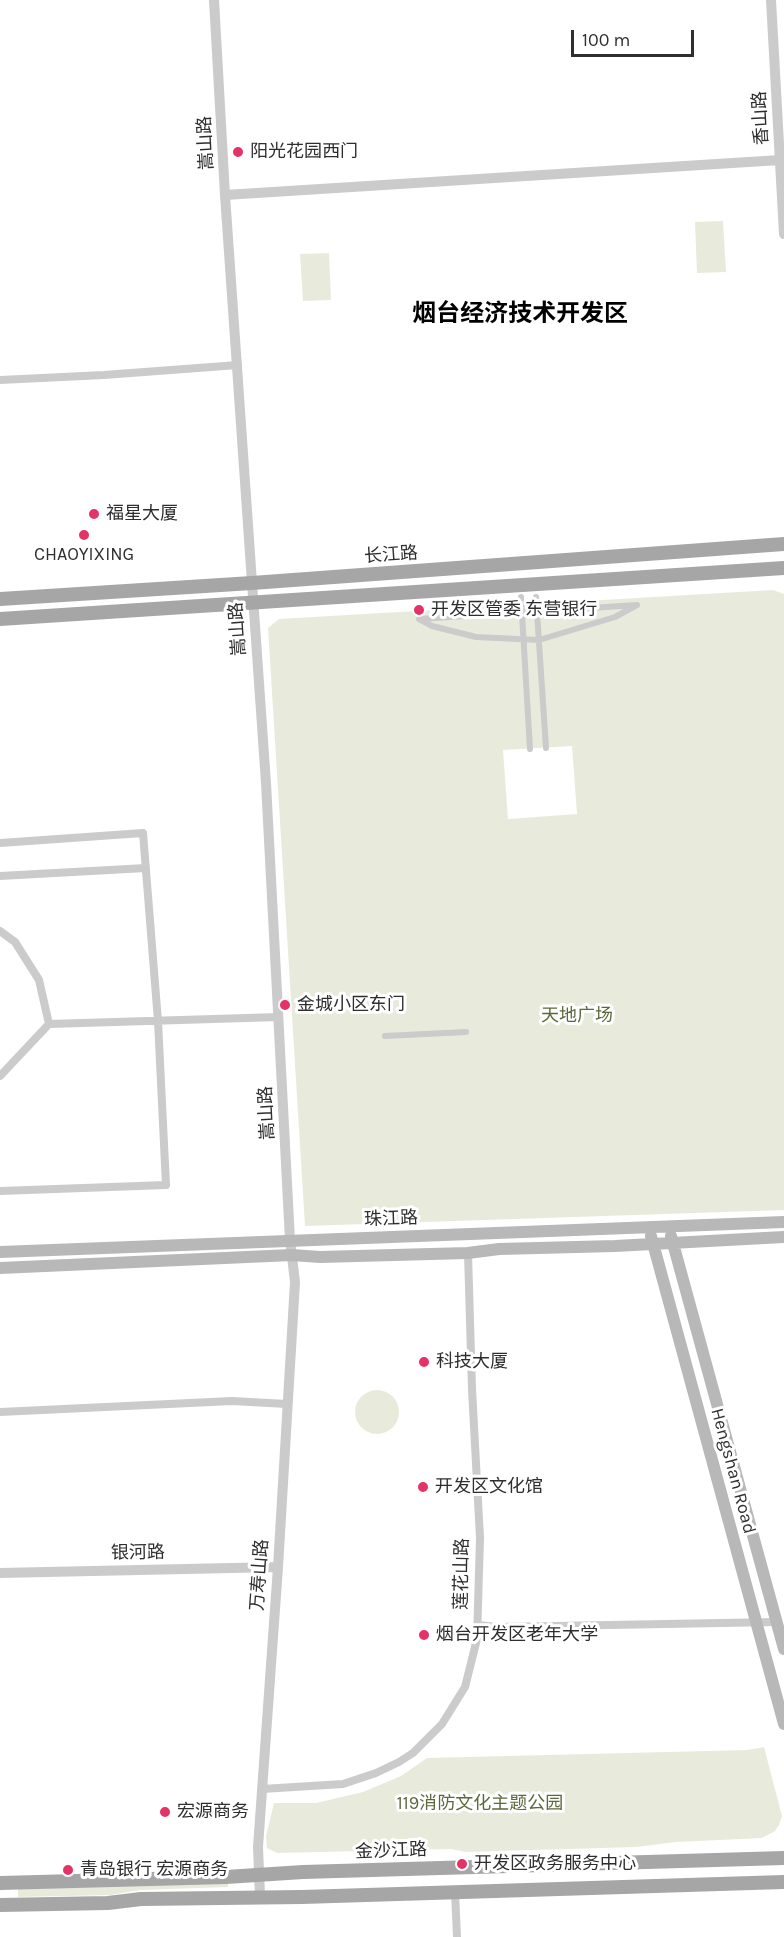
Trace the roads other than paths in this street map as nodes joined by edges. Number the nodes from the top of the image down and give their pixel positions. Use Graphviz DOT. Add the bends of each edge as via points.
graph roads {
  1 [pos="214,0"];
  2 [pos="771,0"];
  3 [pos="780,160"];
  4 [pos="225,195"];
  5 [pos="784,234"];
  6 [pos="237,366"];
  7 [pos="0,380"];
  8 [pos="784,544"];
  9 [pos="784,568"];
  10 [pos="252,583"];
  11 [pos="521,597"];
  12 [pos="536,597"];
  13 [pos="0,599"];
  14 [pos="253,603"];
  15 [pos="0,619"];
  16 [pos="523,640"];
  17 [pos="539,640"];
  18 [pos="546,748"];
  19 [pos="530,749"];
  20 [pos="0,843"];
  21 [pos="146,868"];
  22 [pos="0,876"];
  23 [pos="0,931"];
  24 [pos="279,1017"];
  25 [pos="158,1021"];
  26 [pos="49,1024"];
  27 [pos="466,1032"];
  28 [pos="385,1036"];
  29 [pos="0,1076"];
  30 [pos="0,1191"];
  31 [pos="784,1222"];
  32 [pos="669,1227"];
  33 [pos="650,1228"];
  34 [pos="784,1237"];
  35 [pos="290,1240"];
  36 [pos="673,1241"];
  37 [pos="653,1244"];
  38 [pos="0,1252"];
  39 [pos="468,1253"];
  40 [pos="292,1255"];
  41 [pos="0,1269"];
  42 [pos="287,1404"];
  43 [pos="0,1412"];
  44 [pos="278,1567"];
  45 [pos="0,1573"];
  46 [pos="777,1622"];
  47 [pos="756,1623"];
  48 [pos="478,1625"];
  49 [pos="784,1649"];
  50 [pos="784,1724"];
  51 [pos="262,1788"];
  52 [pos="784,1849"];
  53 [pos="784,1858"];
  54 [pos="637,1864"];
  55 [pos="258,1875"];
  56 [pos="0,1882"];
  57 [pos="784,1882"];
  58 [pos="455,1892"];
  59 [pos="260,1896"];
  60 [pos="0,1905"];
  61 [pos="457,1937"];
  1 -- 4 [label="street, 嵩山路"];
  2 -- 3 [label="street, 香山路"];
  3 -- 4 [label="street"];
  3 -- 5 [label="street, 香山路"];
  4 -- 6 [label="street, 嵩山路"];
  6 -- 7 [label="street"];
  6 -- 10 [label="street, 嵩山路"];
  8 -- 10 [label="main road, 长江路"];
  9 -- 14 [label="main road"];
  10 -- 13 [label="main road, 长江路"];
  10 -- 14 [label="street, 嵩山路"];
  11 -- 16 [label="street"];
  12 -- 17 [label="street"];
  14 -- 15 [label="main road"];
  14 -- 24 [label="street, 嵩山路"];
  16 -- 17 [label="street"];
  16 -- 17 [label="street" via="476,637 419,619 637,605 615,617"];
  16 -- 19 [label="street"];
  17 -- 18 [label="street"];
  20 -- 21 [label="street" via="143,833"];
  21 -- 22 [label="street"];
  21 -- 25 [label="street"];
  23 -- 26 [label="street" via="15,942 39,980"];
  24 -- 25 [label="street"];
  24 -- 35 [label="street, 嵩山路"];
  25 -- 26 [label="street"];
  25 -- 30 [label="street" via="166,1185"];
  26 -- 29 [label="street"];
  27 -- 28 [label="street"];
  31 -- 32 [label="main road, 珠江路"];
  32 -- 33 [label="main road, 珠江路"];
  32 -- 36 [label="main road, Hengshan Road"];
  33 -- 35 [label="main road, 珠江路"];
  33 -- 37 [label="main road, Hengshan Road"];
  34 -- 36 [label="main road"];
  35 -- 38 [label="main road, 珠江路"];
  35 -- 40 [label="street, 嵩山路"];
  36 -- 37 [label="main road"];
  36 -- 46 [label="main road, Hengshan Road"];
  37 -- 39 [label="main road"];
  37 -- 47 [label="main road, Hengshan Road"];
  39 -- 40 [label="main road"];
  39 -- 48 [label="street, 莲花山路" via="480,1538"];
  40 -- 41 [label="main road"];
  40 -- 42 [label="street, 万寿山路" via="295,1282"];
  42 -- 43 [label="street" via="232,1401"];
  42 -- 44 [label="street, 万寿山路"];
  44 -- 45 [label="street, 银河路"];
  44 -- 51 [label="street, 万寿山路"];
  46 -- 47 [label="street"];
  46 -- 49 [label="main road, Hengshan Road"];
  47 -- 48 [label="street"];
  47 -- 50 [label="main road, Hengshan Road"];
  48 -- 51 [label="street, 莲花山路" via="465,1687 442,1724 413,1753 343,1784"];
  51 -- 55 [label="street, 万寿山路"];
  52 -- 54 [label="main road" via="678,1855"];
  53 -- 54 [label="main road, 金沙江路"];
  54 -- 55 [label="main road, 金沙江路"];
  55 -- 56 [label="main road, 金沙江路"];
  55 -- 59 [label="street, 万寿山路"];
  57 -- 58 [label="main road"];
  58 -- 59 [label="main road"];
  58 -- 61 [label="street"];
  59 -- 60 [label="main road"];
}
